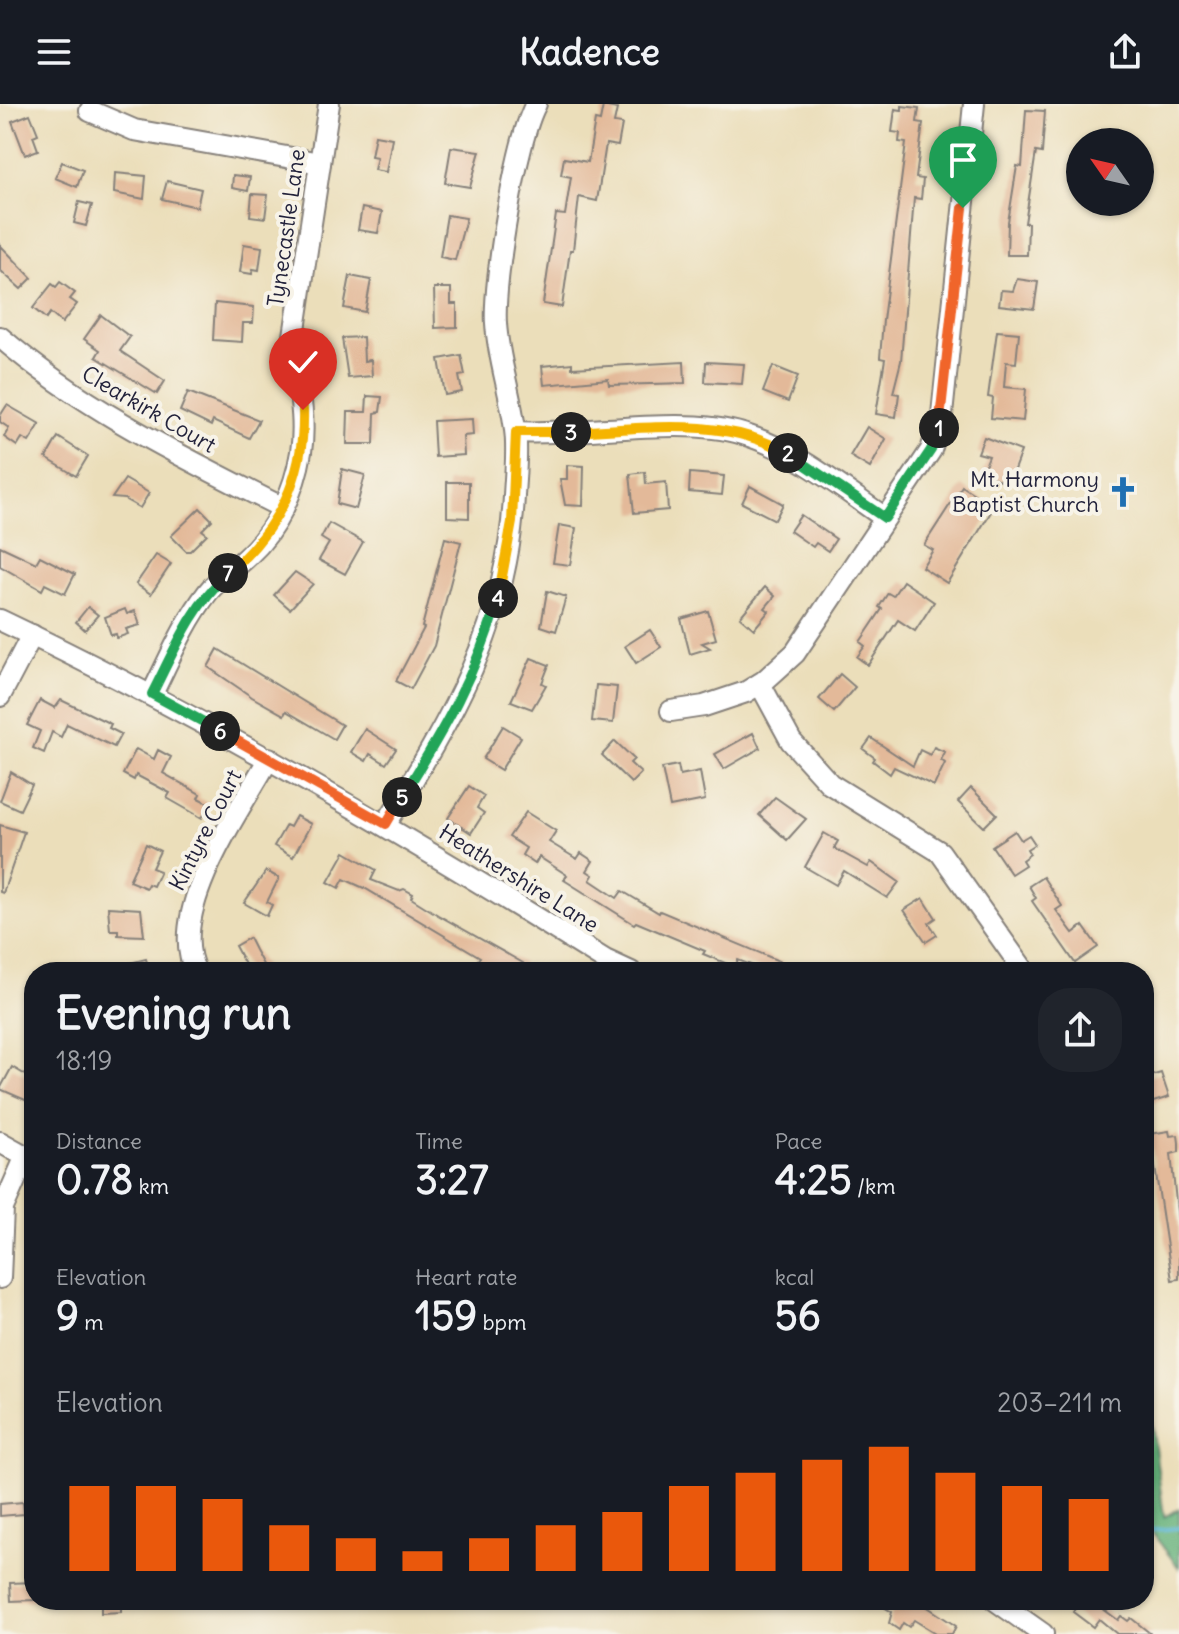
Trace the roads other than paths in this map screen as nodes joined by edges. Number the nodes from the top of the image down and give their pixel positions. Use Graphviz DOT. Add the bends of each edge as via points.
graph roads {
  1 [pos="329,104"];
  2 [pos="536,104"];
  3 [pos="974,104"];
  4 [pos="90,111"];
  5 [pos="320,163"];
  6 [pos="0,337"];
  7 [pos="516,432"];
  8 [pos="283,508"];
  9 [pos="885,518"];
  10 [pos="0,620"];
  11 [pos="32,635"];
  12 [pos="760,684"];
  13 [pos="152,694"];
  14 [pos="0,696"];
  15 [pos="671,711"];
  16 [pos="269,758"];
  17 [pos="386,824"];
  18 [pos="194,962"];
  19 [pos="609,962"];
  20 [pos="1018,962"];
  21 [pos="0,1142"];
  22 [pos="24,1156"];
  23 [pos="24,1170"];
  24 [pos="0,1278"];
  25 [pos="1009,1610"];
  26 [pos="1043,1634"];
  1 -- 5 [label="street, Tynecastle Lane"];
  2 -- 7 [label="street" via="524,131 498,286 496,322"];
  3 -- 9 [label="street" via="942,415 931,450"];
  4 -- 5 [label="street" via="134,130"];
  5 -- 8 [label="street, Tynecastle Lane" via="294,336 303,410 301,452"];
  6 -- 8 [label="street, Clearkirk Court" via="41,372 129,430"];
  7 -- 9 [label="street" via="688,427 741,433 800,460"];
  7 -- 17 [label="street" via="510,534 483,646 457,707"];
  8 -- 13 [label="street, Tynecastle Lane" via="251,553 211,589 191,616"];
  9 -- 12 [label="street" via="805,640"];
  10 -- 11 [label="street, Heathershire Lane"];
  11 -- 13 [label="street, Heathershire Lane"];
  11 -- 14 [label="street"];
  12 -- 15 [label="street" via="724,700"];
  12 -- 20 [label="street" via="791,741 821,776 940,852"];
  13 -- 16 [label="street, Heathershire Lane"];
  16 -- 17 [label="street, Heathershire Lane"];
  16 -- 18 [label="street, Kintyre Court" via="191,907 188,935"];
  17 -- 19 [label="street, Heathershire Lane"];
  21 -- 22 [label="street"];
  23 -- 24 [label="street" via="3,1208"];
  25 -- 26 [label="street"];
}
